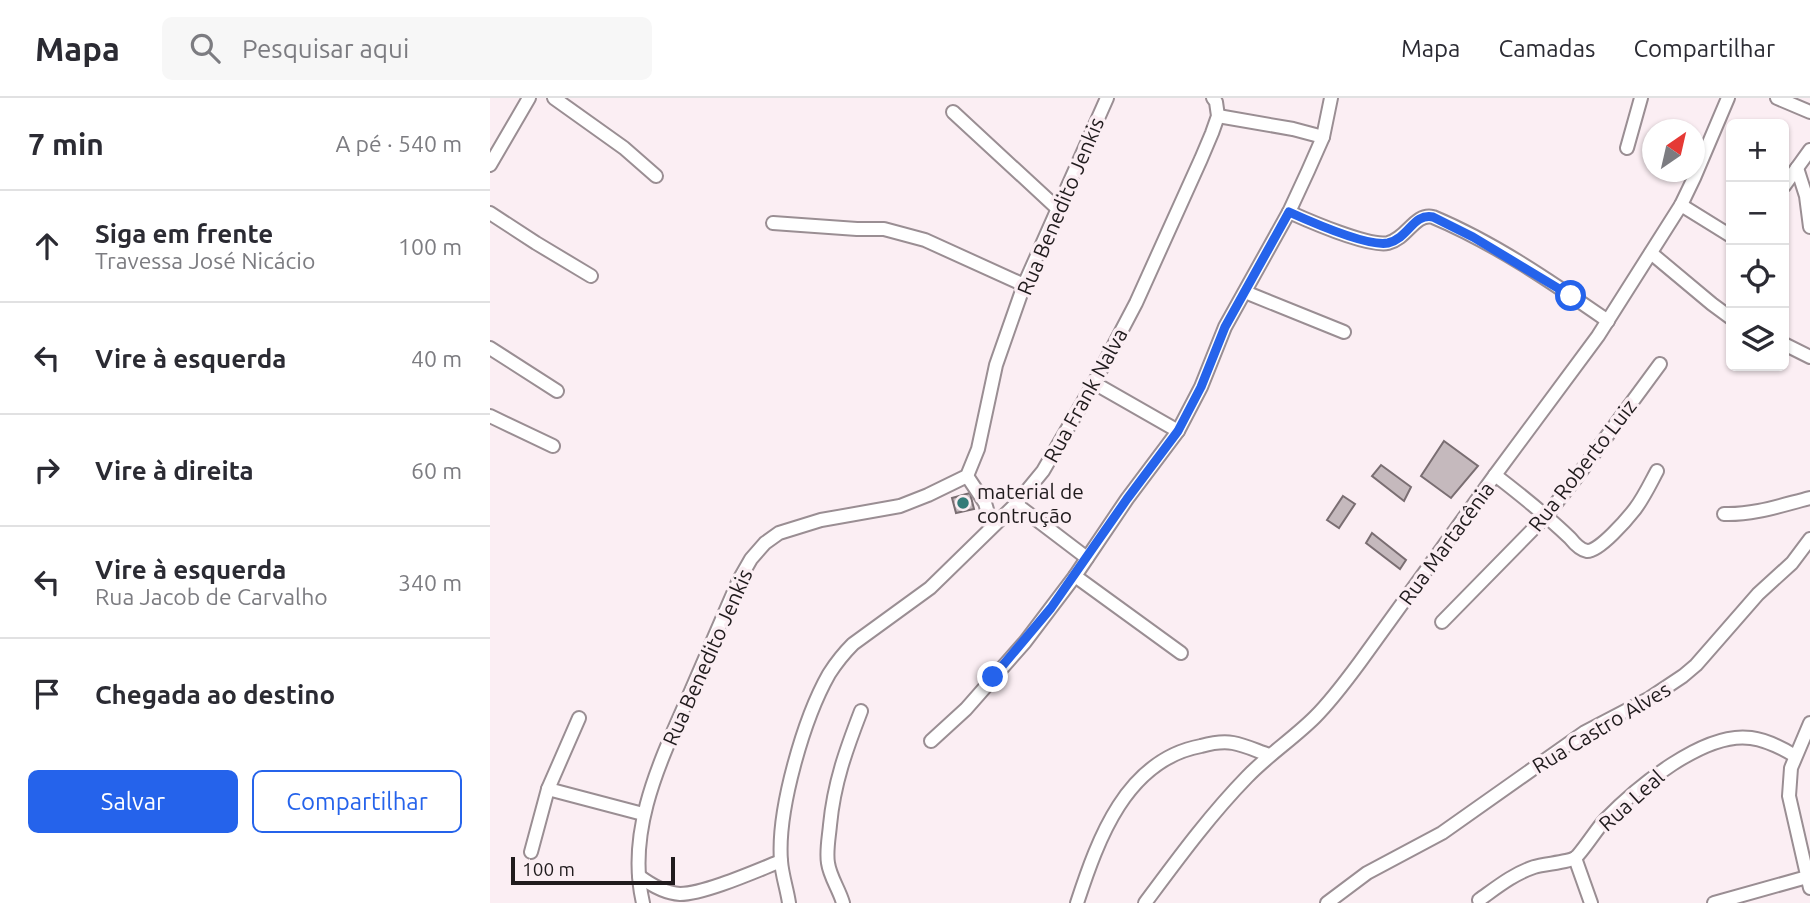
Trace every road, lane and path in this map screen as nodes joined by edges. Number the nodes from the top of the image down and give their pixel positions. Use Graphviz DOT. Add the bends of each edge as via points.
graph roads {
  1 [pos="529,98"];
  2 [pos="554,98"];
  3 [pos="1107,98"];
  4 [pos="1213,98"];
  5 [pos="1331,98"];
  6 [pos="1642,98"];
  7 [pos="1728,98"];
  8 [pos="1776,98"];
  9 [pos="1810,111"];
  10 [pos="953,112"];
  11 [pos="1217,116"];
  12 [pos="1322,137"];
  13 [pos="1627,148"];
  14 [pos="1810,150"];
  15 [pos="490,165"];
  16 [pos="1797,168"];
  17 [pos="656,176"];
  18 [pos="1787,182"];
  19 [pos="1681,205"];
  20 [pos="1058,209"];
  21 [pos="1289,212"];
  22 [pos="490,213"];
  23 [pos="773,223"];
  24 [pos="1810,227"];
  25 [pos="1726,233"];
  26 [pos="1651,253"];
  27 [pos="591,276"];
  28 [pos="1024,285"];
  29 [pos="1245,292"];
  30 [pos="1726,314"];
  31 [pos="1608,321"];
  32 [pos="1344,332"];
  33 [pos="1789,346"];
  34 [pos="490,348"];
  35 [pos="1810,357"];
  36 [pos="1660,364"];
  37 [pos="1094,383"];
  38 [pos="557,391"];
  39 [pos="490,415"];
  40 [pos="1178,431"];
  41 [pos="553,446"];
  42 [pos="1657,471"];
  43 [pos="1495,475"];
  44 [pos="967,476"];
  45 [pos="1810,498"];
  46 [pos="1016,504"];
  47 [pos="1724,514"];
  48 [pos="1546,516"];
  49 [pos="992,526"];
  50 [pos="1810,539"];
  51 [pos="1087,558"];
  52 [pos="1075,576"];
  53 [pos="1442,622"];
  54 [pos="1181,653"];
  55 [pos="860,711"];
  56 [pos="579,718"];
  57 [pos="1810,723"];
  58 [pos="931,741"];
  59 [pos="1269,755"];
  60 [pos="1795,756"];
  61 [pos="548,789"];
  62 [pos="643,814"];
  63 [pos="531,852"];
  64 [pos="1575,858"];
  65 [pos="780,861"];
  66 [pos="639,876"];
  67 [pos="1808,882"];
  68 [pos="1479,900"];
  69 [pos="643,903"];
  70 [pos="789,903"];
  71 [pos="843,903"];
  72 [pos="1077,903"];
  73 [pos="1145,903"];
  74 [pos="1327,903"];
  75 [pos="1591,903"];
  76 [pos="1714,903"];
  1 -- 15 [label="street"];
  2 -- 17 [label="street"];
  3 -- 20 [label="street, Rua Benedito Jenkis"];
  4 -- 11 [label="street"];
  5 -- 12 [label="street"];
  6 -- 13 [label="street"];
  7 -- 19 [label="street, Rua Martacênia"];
  8 -- 9 [label="street"];
  10 -- 20 [label="street"];
  11 -- 12 [label="street"];
  11 -- 37 [label="street, Rua Frank Nalva" via="1136,303"];
  12 -- 21 [label="street"];
  14 -- 16 [label="street"];
  16 -- 18 [label="street"];
  16 -- 24 [label="street"];
  19 -- 25 [label="street"];
  19 -- 26 [label="street, Rua Martacênia"];
  20 -- 28 [label="street, Rua Benedito Jenkis"];
  21 -- 29 [label="street"];
  21 -- 31 [label="street" via="1377,244 1398,239 1421,217 1433,217 1520,264"];
  22 -- 27 [label="street"];
  23 -- 28 [label="street" via="908,234"];
  26 -- 30 [label="street"];
  26 -- 31 [label="street, Rua Martacênia"];
  28 -- 44 [label="street, Rua Benedito Jenkis" via="996,365 978,449"];
  29 -- 32 [label="street"];
  29 -- 40 [label="street"];
  31 -- 43 [label="street, Rua Martacênia"];
  33 -- 35 [label="street"];
  34 -- 38 [label="street"];
  36 -- 48 [label="street, Rua Roberto Luiz"];
  37 -- 40 [label="street"];
  37 -- 46 [label="street, Rua Frank Nalva" via="1043,471"];
  39 -- 41 [label="street"];
  40 -- 51 [label="street"];
  42 -- 48 [label="street" via="1636,508 1591,551 1578,547"];
  43 -- 48 [label="street"];
  43 -- 59 [label="street, Rua Martacênia" via="1336,692 1316,716"];
  44 -- 49 [label="street" via="985,503"];
  44 -- 62 [label="street, Rua Benedito Jenkis" via="900,506 821,520 779,533 765,543 739,580"];
  45 -- 47 [label="street" via="1755,512"];
  46 -- 49 [label="street, Rua Frank Nalva"];
  46 -- 51 [label="street"];
  48 -- 53 [label="street, Rua Roberto Luiz"];
  49 -- 65 [label="street, Rua Frank Nalva" via="953,568 853,645 831,671 808,722 790,781"];
  50 -- 74 [label="street, Rua Castro Alves" via="1683,676 1585,732 1442,833 1367,873"];
  51 -- 52 [label="street"];
  52 -- 54 [label="street"];
  52 -- 58 [label="street" via="1025,642"];
  55 -- 71 [label="street" via="836,781 830,830 828,863"];
  56 -- 61 [label="street"];
  57 -- 60 [label="street"];
  59 -- 72 [label="street" via="1218,742 1168,757 1125,795 1112,815"];
  59 -- 73 [label="street, Rua Martacênia" via="1187,846"];
  60 -- 64 [label="street, Rua Leal" via="1752,738 1721,741 1694,752 1620,805"];
  60 -- 67 [label="street" via="1789,796"];
  61 -- 62 [label="street"];
  61 -- 63 [label="street"];
  62 -- 66 [label="street, Rua Benedito Jenkis"];
  64 -- 68 [label="street" via="1535,866"];
  64 -- 75 [label="street"];
  65 -- 66 [label="street" via="681,894 665,891"];
  65 -- 70 [label="street, Rua Frank Nalva"];
  66 -- 69 [label="street, Rua Benedito Jenkis"];
  67 -- 76 [label="street"];
}
